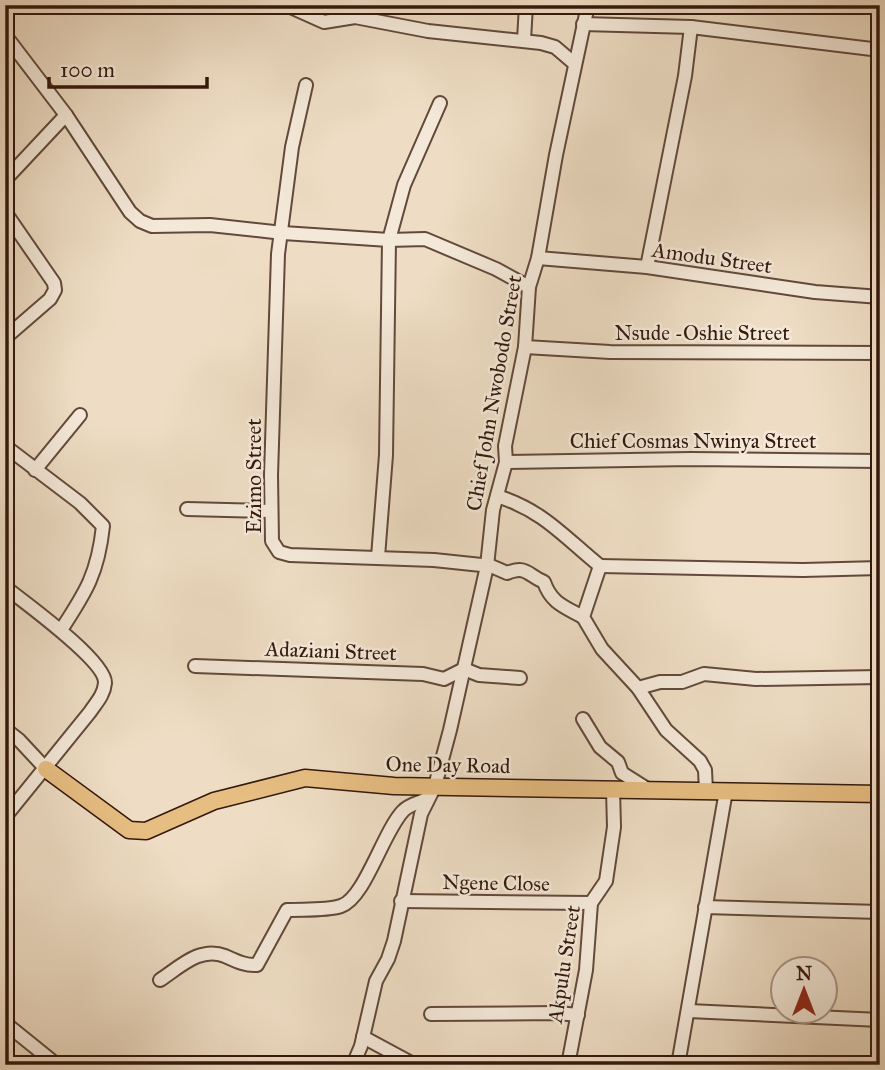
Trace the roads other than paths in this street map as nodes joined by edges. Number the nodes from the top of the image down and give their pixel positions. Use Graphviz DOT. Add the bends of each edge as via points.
graph roads {
  1 [pos="286,5"];
  2 [pos="526,5"];
  3 [pos="588,5"];
  4 [pos="583,24"];
  5 [pos="691,27"];
  6 [pos="5,35"];
  7 [pos="524,40"];
  8 [pos="880,50"];
  9 [pos="575,64"];
  10 [pos="306,85"];
  11 [pos="440,103"];
  12 [pos="66,115"];
  13 [pos="5,180"];
  14 [pos="5,212"];
  15 [pos="282,233"];
  16 [pos="389,240"];
  17 [pos="538,258"];
  18 [pos="647,267"];
  19 [pos="529,287"];
  20 [pos="880,297"];
  21 [pos="5,338"];
  22 [pos="525,347"];
  23 [pos="880,353"];
  24 [pos="80,415"];
  25 [pos="5,446"];
  26 [pos="506,461"];
  27 [pos="880,461"];
  28 [pos="35,470"];
  29 [pos="497,496"];
  30 [pos="187,509"];
  31 [pos="271,511"];
  32 [pos="378,557"];
  33 [pos="486,566"];
  34 [pos="600,566"];
  35 [pos="880,568"];
  36 [pos="5,587"];
  37 [pos="583,617"];
  38 [pos="61,630"];
  39 [pos="195,666"];
  40 [pos="464,670"];
  41 [pos="880,677"];
  42 [pos="520,678"];
  43 [pos="638,688"];
  44 [pos="583,719"];
  45 [pos="5,729"];
  46 [pos="46,769"];
  47 [pos="613,790"];
  48 [pos="649,790"];
  49 [pos="706,790"];
  50 [pos="726,791"];
  51 [pos="431,793"];
  52 [pos="880,794"];
  53 [pos="5,817"];
  54 [pos="401,901"];
  55 [pos="591,903"];
  56 [pos="705,907"];
  57 [pos="880,912"];
  58 [pos="160,980"];
  59 [pos="689,1011"];
  60 [pos="431,1014"];
  61 [pos="578,1015"];
  62 [pos="880,1020"];
  63 [pos="5,1023"];
  64 [pos="363,1037"];
  65 [pos="57,1065"];
  66 [pos="353,1065"];
  67 [pos="415,1065"];
  68 [pos="568,1065"];
  69 [pos="678,1065"];
  1 -- 7 [label="street" via="324,22 355,17 428,31"];
  2 -- 7 [label="street"];
  3 -- 4 [label="street, Chief John Nwobodo Street"];
  4 -- 5 [label="street"];
  4 -- 9 [label="street, Chief John Nwobodo Street"];
  5 -- 8 [label="street"];
  5 -- 18 [label="street"];
  6 -- 12 [label="street"];
  7 -- 9 [label="street" via="555,47"];
  9 -- 17 [label="street, Chief John Nwobodo Street"];
  10 -- 15 [label="street, Ezimo Street" via="292,147"];
  11 -- 16 [label="street" via="404,185"];
  12 -- 13 [label="street"];
  12 -- 15 [label="street" via="140,221 152,226 210,225"];
  14 -- 21 [label="street" via="55,290"];
  15 -- 16 [label="street"];
  15 -- 31 [label="street, Ezimo Street"];
  16 -- 19 [label="street" via="425,239"];
  16 -- 32 [label="street" via="386,455"];
  17 -- 18 [label="street, Amodu Street"];
  17 -- 19 [label="street, Chief John Nwobodo Street"];
  18 -- 20 [label="street, Amodu Street"];
  19 -- 22 [label="street, Chief John Nwobodo Street"];
  22 -- 23 [label="street, Nsude -Oshie Street" via="610,352"];
  22 -- 26 [label="street, Chief John Nwobodo Street"];
  24 -- 28 [label="street"];
  25 -- 28 [label="street"];
  26 -- 27 [label="street, Chief Cosmas Nwinya Street"];
  26 -- 29 [label="street, Chief John Nwobodo Street"];
  28 -- 38 [label="street" via="103,526 100,555 88,589"];
  29 -- 33 [label="street, Chief John Nwobodo Street"];
  29 -- 34 [label="street" via="552,523"];
  30 -- 31 [label="street"];
  31 -- 32 [label="street, Ezimo Street" via="272,541 279,552"];
  32 -- 33 [label="street, Ezimo Street"];
  33 -- 37 [label="street, Ezimo Street" via="507,573 518,568 527,571 544,582 548,595"];
  33 -- 40 [label="street, Chief John Nwobodo Street"];
  34 -- 35 [label="street"];
  34 -- 37 [label="street"];
  36 -- 38 [label="street"];
  37 -- 43 [label="street" via="602,649"];
  38 -- 46 [label="street" via="100,669 105,681 102,695"];
  39 -- 40 [label="street, Adaziani Street" via="423,674 444,679"];
  40 -- 42 [label="street"];
  40 -- 51 [label="street, Chief John Nwobodo Street"];
  41 -- 43 [label="street" via="756,679 704,674"];
  43 -- 49 [label="street" via="666,730 700,761"];
  44 -- 48 [label="street" via="622,773"];
  45 -- 46 [label="street"];
  46 -- 51 [label="main road, One Day Road" via="129,830 146,831 214,801 305,778"];
  46 -- 53 [label="street"];
  47 -- 48 [label="main road, One Day Road"];
  47 -- 51 [label="main road, One Day Road"];
  47 -- 55 [label="street, Akpulu Street" via="614,827 606,881"];
  48 -- 49 [label="main road, One Day Road"];
  49 -- 50 [label="main road, One Day Road"];
  50 -- 52 [label="main road, One Day Road"];
  50 -- 56 [label="street"];
  51 -- 54 [label="street, Chief John Nwobodo Street" via="415,835"];
  51 -- 58 [label="street" via="404,809 349,902 287,910 257,965 216,952 200,954"];
  54 -- 55 [label="street, Ngene Close"];
  54 -- 64 [label="street, Chief John Nwobodo Street" via="394,941 376,981"];
  55 -- 61 [label="street, Akpulu Street"];
  56 -- 57 [label="street"];
  56 -- 59 [label="street"];
  59 -- 62 [label="street"];
  59 -- 69 [label="street"];
  60 -- 61 [label="street"];
  61 -- 68 [label="street, Akpulu Street"];
  63 -- 65 [label="street"];
  64 -- 66 [label="street, Chief John Nwobodo Street"];
  64 -- 67 [label="street"];
}
